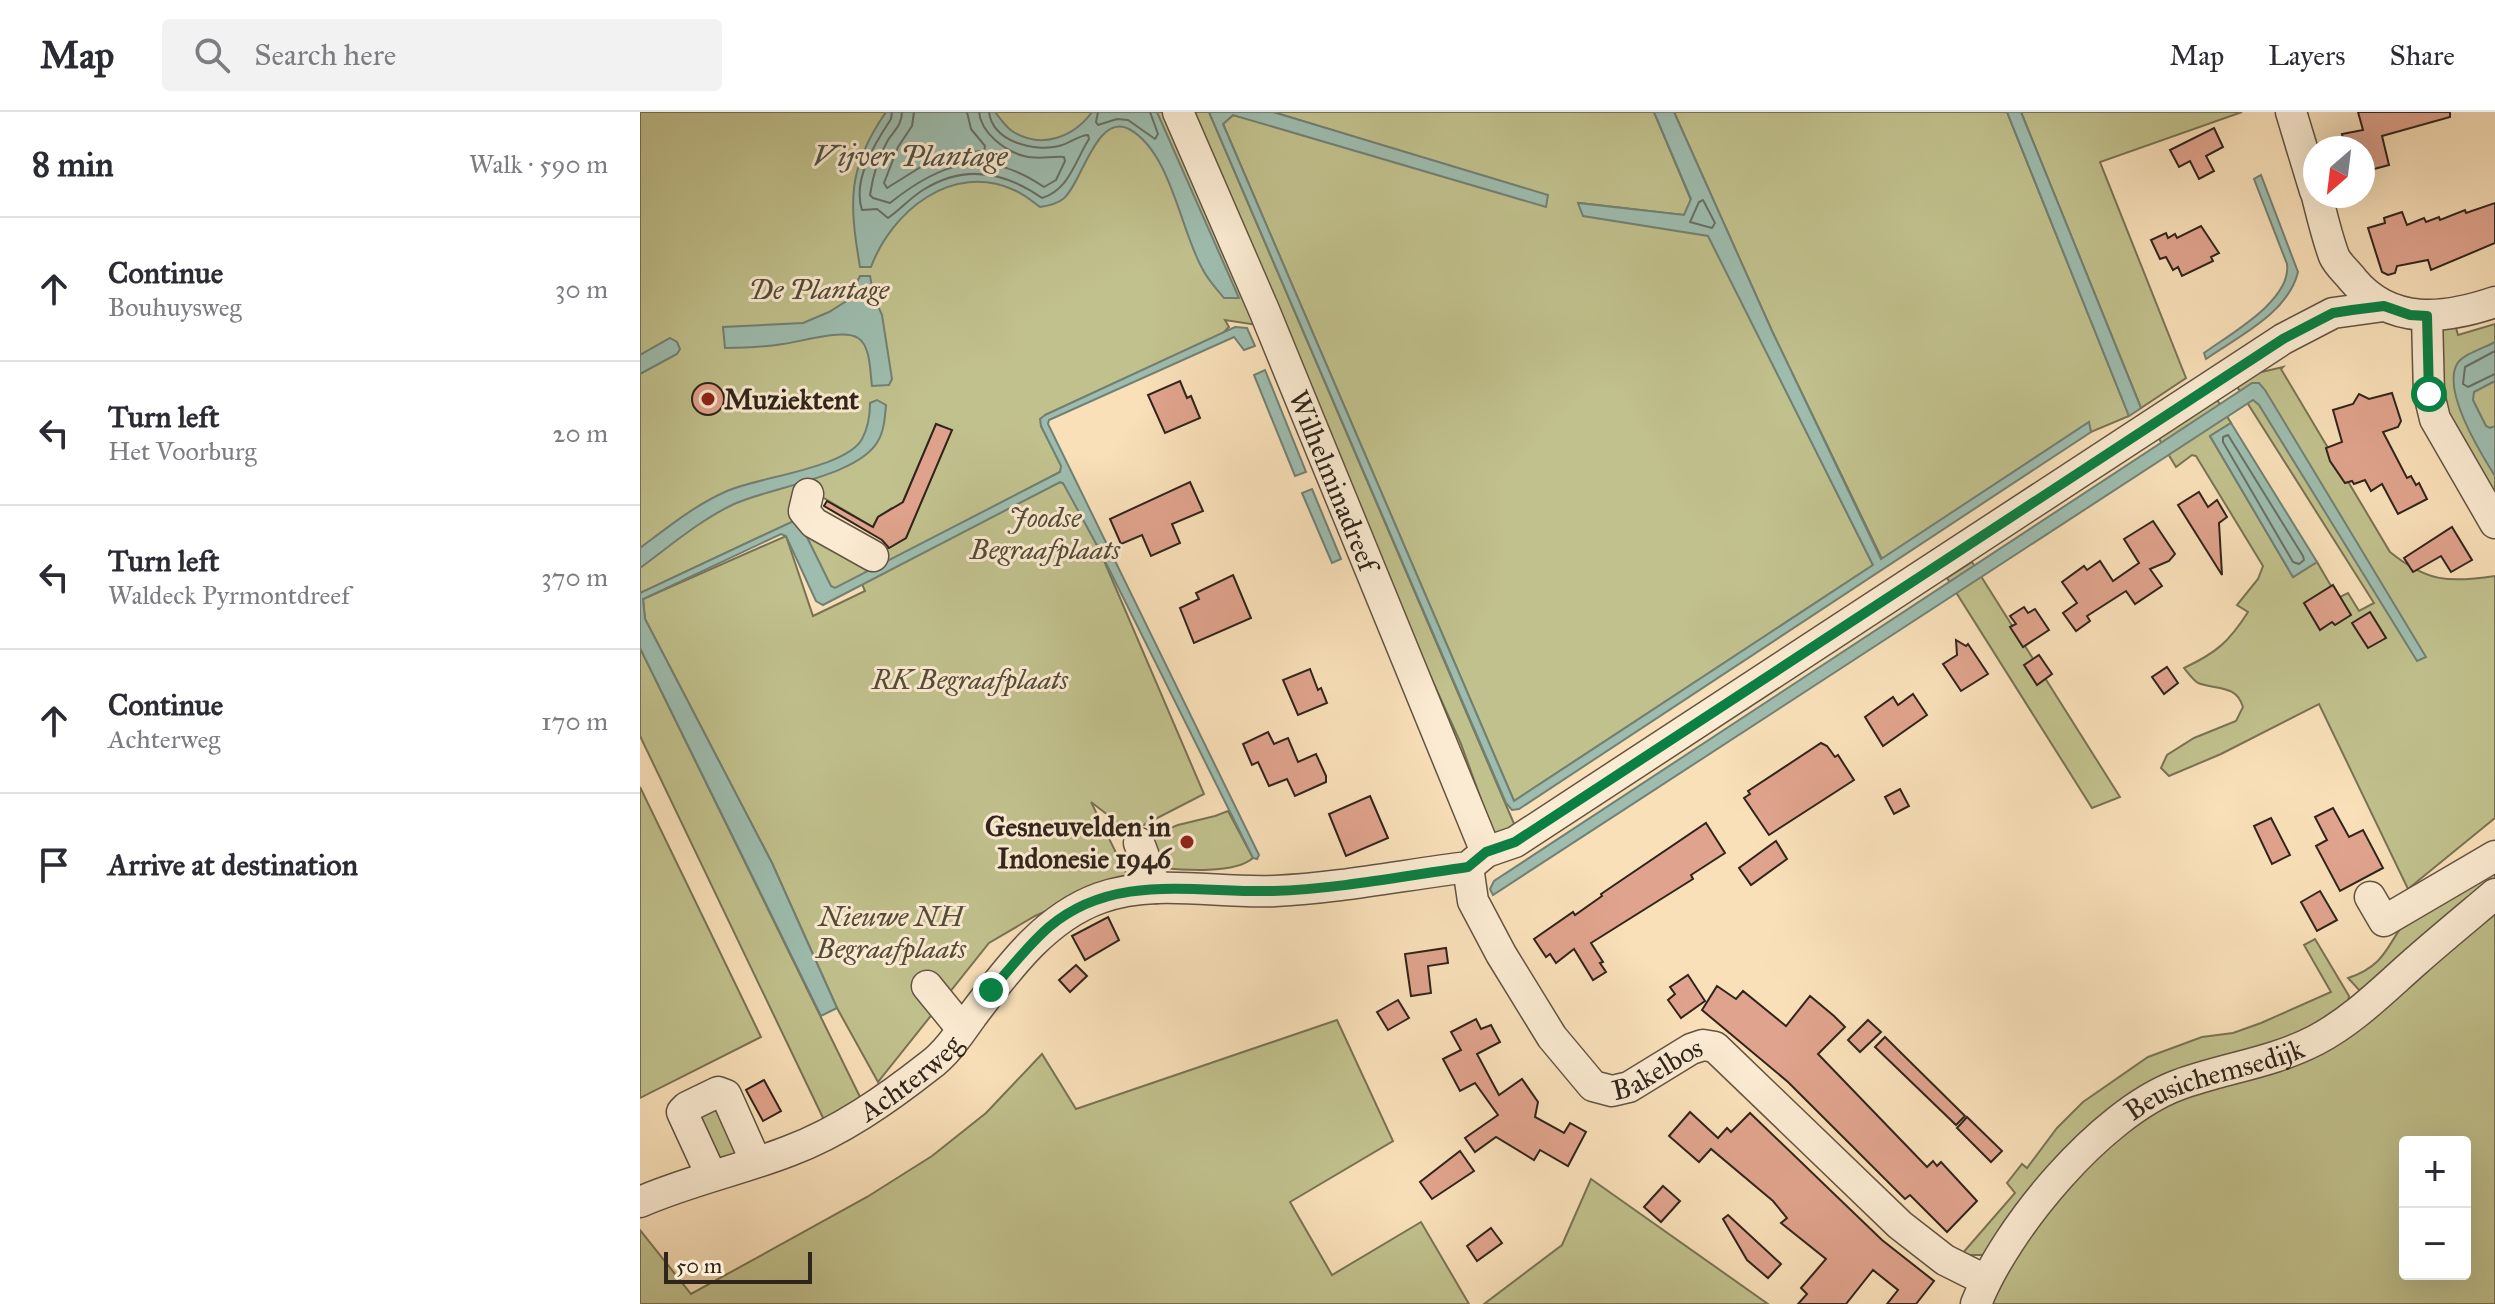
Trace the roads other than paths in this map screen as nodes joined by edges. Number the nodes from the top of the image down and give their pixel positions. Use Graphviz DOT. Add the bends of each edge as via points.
graph roads {
  1 [pos="1178,112"];
  2 [pos="2291,112"];
  3 [pos="2303,151"];
  4 [pos="2320,208"];
  5 [pos="2335,259"];
  6 [pos="2495,302"];
  7 [pos="2384,306"];
  8 [pos="2427,316"];
  9 [pos="2310,324"];
  10 [pos="808,494"];
  11 [pos="2495,523"];
  12 [pos="873,556"];
  13 [pos="1139,843"];
  14 [pos="2495,856"];
  15 [pos="1477,860"];
  16 [pos="1156,888"];
  17 [pos="2495,894"];
  18 [pos="2370,897"];
  19 [pos="927,986"];
  20 [pos="962,1029"];
  21 [pos="756,1162"];
  22 [pos="711,1175"];
  23 [pos="640,1202"];
  24 [pos="1980,1292"];
  1 -- 15 [label="street, Wilhelminadreef" via="1264,310"];
  2 -- 3 [label="street"];
  4 -- 5 [label="street"];
  5 -- 7 [label="street"];
  5 -- 9 [label="street" via="2333,287"];
  6 -- 8 [label="street"];
  7 -- 8 [label="street"];
  7 -- 9 [label="street, Achterweg" via="2333,313"];
  8 -- 11 [label="street" via="2429,394 2435,419"];
  9 -- 15 [label="street, Achterweg" via="1515,842"];
  10 -- 12 [label="street" via="804,511 814,523"];
  13 -- 16 [label="street"];
  14 -- 18 [label="street" via="2384,921"];
  15 -- 16 [label="street, Achterweg" via="1274,891"];
  15 -- 24 [label="street, Bakelbos" via="1473,901 1552,1037 1593,1086 1612,1091 1629,1087 1691,1049 1715,1047 1900,1225"];
  16 -- 20 [label="street, Achterweg" via="1098,899 1052,925"];
  17 -- 24 [label="street, Beusichemsedijk" via="2357,1015 2318,1040 2280,1057 2178,1085 2116,1121 2086,1148 2005,1245"];
  19 -- 20 [label="street"];
  20 -- 21 [label="street, Achterweg" via="933,1064 870,1107 816,1139"];
  21 -- 22 [label="street, Achterweg"];
  21 -- 22 [label="street" via="726,1095 718,1092 682,1112"];
  22 -- 23 [label="street, Achterweg"];
}
